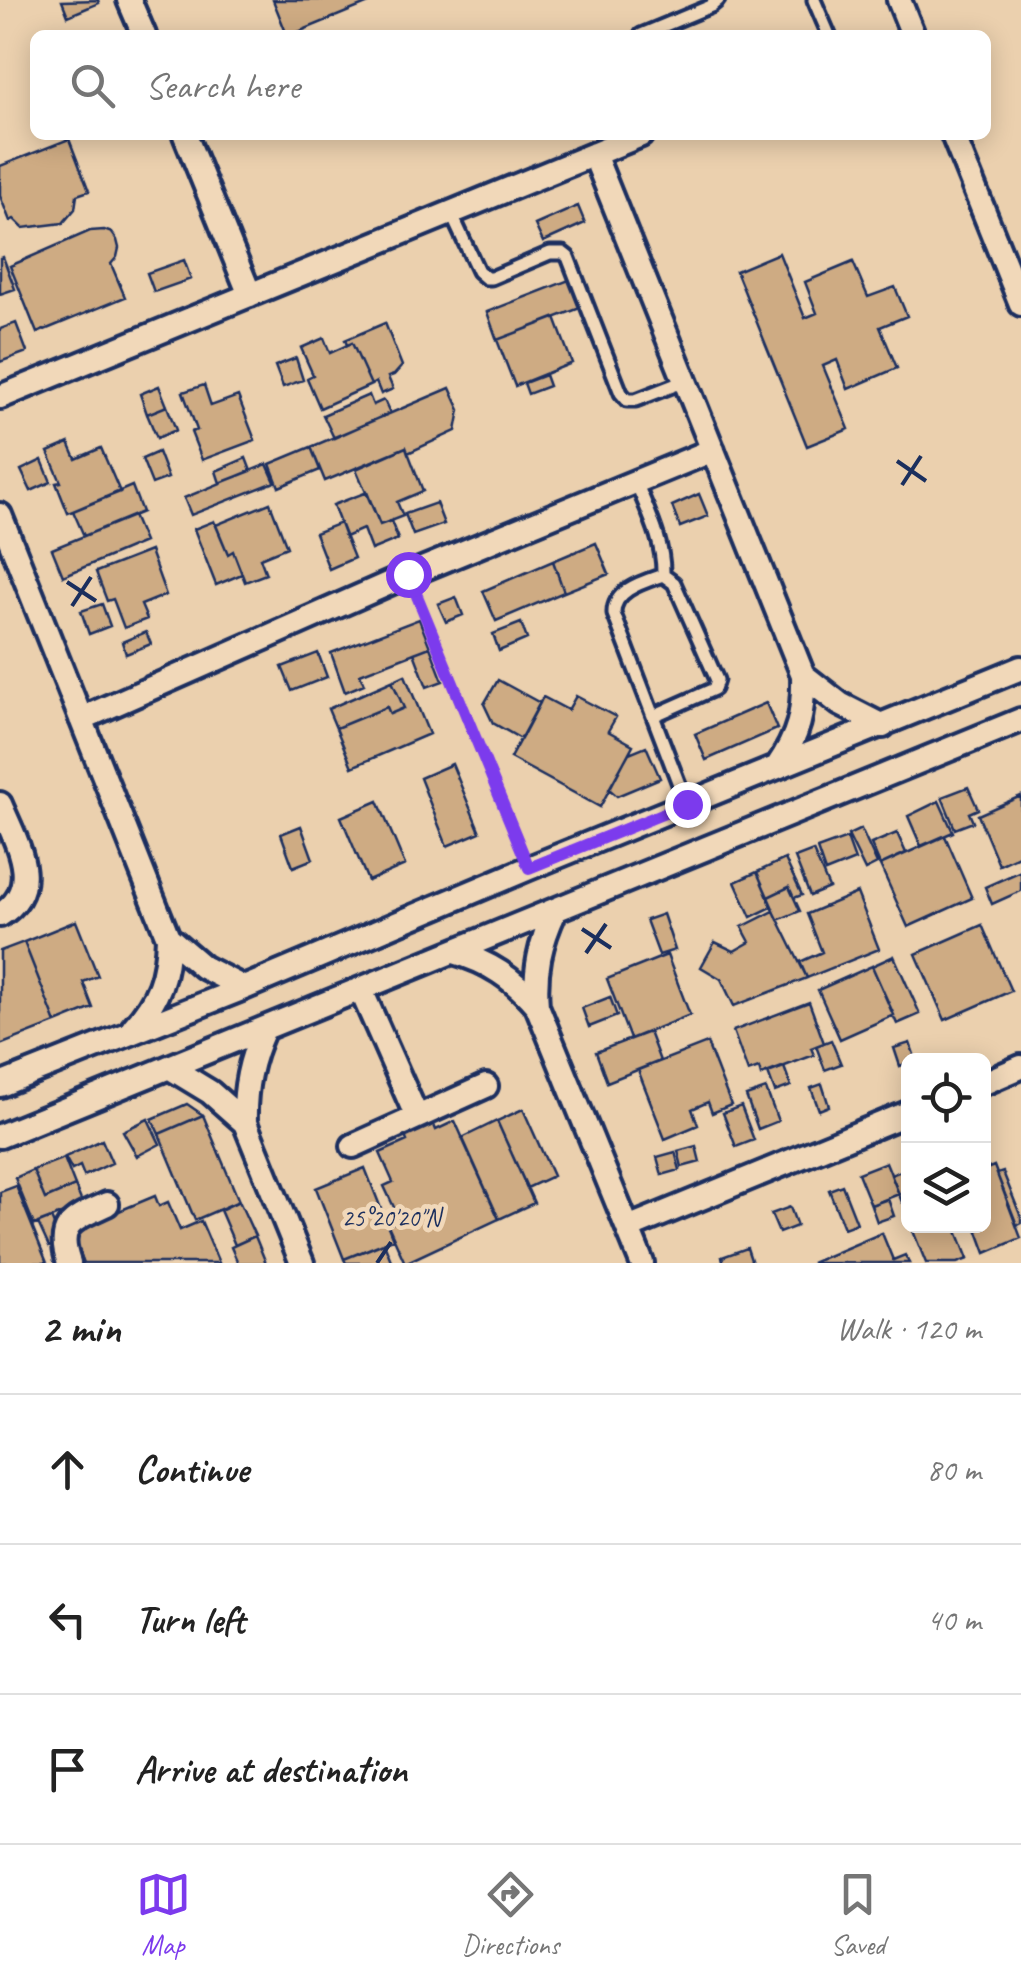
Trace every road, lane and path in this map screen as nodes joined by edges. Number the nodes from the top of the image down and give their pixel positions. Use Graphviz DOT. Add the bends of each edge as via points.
graph roads {
  1 [pos="129,0"];
  2 [pos="718,0"];
  3 [pos="814,0"];
  4 [pos="899,0"];
  5 [pos="142,30"];
  6 [pos="654,30"];
  7 [pos="827,30"];
  8 [pos="911,30"];
  9 [pos="186,140"];
  10 [pos="629,140"];
  11 [pos="955,140"];
  12 [pos="594,154"];
  13 [pos="451,213"];
  14 [pos="250,295"];
  15 [pos="1021,304"];
  16 [pos="685,381"];
  17 [pos="0,397"];
  18 [pos="713,450"];
  19 [pos="636,482"];
  20 [pos="0,515"];
  21 [pos="408,574"];
  22 [pos="662,576"];
  23 [pos="1021,668"];
  24 [pos="803,675"];
  25 [pos="653,716"];
  26 [pos="81,718"];
  27 [pos="1021,720"];
  28 [pos="882,726"];
  29 [pos="777,767"];
  30 [pos="0,804"];
  31 [pos="687,804"];
  32 [pos="529,868"];
  33 [pos="555,911"];
  34 [pos="0,916"];
  35 [pos="168,937"];
  36 [pos="454,952"];
  37 [pos="244,988"];
  38 [pos="361,990"];
  39 [pos="537,1006"];
  40 [pos="264,1029"];
  41 [pos="130,1031"];
  42 [pos="170,1067"];
  43 [pos="1021,1068"];
  44 [pos="991,1080"];
  45 [pos="0,1084"];
  46 [pos="486,1086"];
  47 [pos="901,1116"];
  48 [pos="417,1117"];
  49 [pos="245,1123"];
  50 [pos="0,1136"];
  51 [pos="353,1146"];
  52 [pos="107,1204"];
  53 [pos="628,1228"];
  54 [pos="70,1263"];
  55 [pos="302,1263"];
  56 [pos="642,1263"];
  1 -- 5 [label="street"];
  2 -- 6 [label="lane"];
  3 -- 7 [label="lane"];
  4 -- 8 [label="street"];
  9 -- 14 [label="street"];
  10 -- 12 [label="street"];
  11 -- 15 [label="street"];
  12 -- 13 [label="street"];
  12 -- 16 [label="street"];
  13 -- 14 [label="street"];
  13 -- 16 [label="lane" via="486,278 556,252 568,257 627,400"];
  14 -- 17 [label="street"];
  16 -- 18 [label="street"];
  18 -- 19 [label="street"];
  18 -- 24 [label="street"];
  19 -- 21 [label="street"];
  19 -- 22 [label="lane" via="658,539"];
  20 -- 26 [label="street"];
  21 -- 26 [label="street"];
  21 -- 32 [label="path"];
  22 -- 25 [label="lane" via="625,591 613,608"];
  22 -- 25 [label="lane" via="674,583 718,680 714,690"];
  23 -- 28 [label="street"];
  24 -- 28 [label="street"];
  24 -- 29 [label="street" via="800,724"];
  25 -- 31 [label="lane"];
  26 -- 35 [label="street"];
  27 -- 33 [label="street"];
  28 -- 29 [label="street"];
  29 -- 31 [label="street"];
  30 -- 34 [label="street" via="25,876 21,895"];
  31 -- 32 [label="street"];
  32 -- 37 [label="street"];
  33 -- 36 [label="street"];
  33 -- 39 [label="street" via="538,956"];
  35 -- 37 [label="street" via="202,967"];
  35 -- 41 [label="street" via="160,988"];
  36 -- 38 [label="street"];
  36 -- 39 [label="street" via="500,971"];
  37 -- 41 [label="street"];
  38 -- 40 [label="street"];
  38 -- 48 [label="street"];
  39 -- 53 [label="street"];
  40 -- 42 [label="street"];
  40 -- 49 [label="street" via="247,1074"];
  41 -- 45 [label="street"];
  42 -- 49 [label="street"];
  42 -- 50 [label="street"];
  43 -- 44 [label="street"];
  46 -- 48 [label="street"];
  47 -- 53 [label="street"];
  48 -- 51 [label="street"];
  49 -- 55 [label="street"];
  52 -- 54 [label="street" via="70,1224 64,1241"];
  53 -- 56 [label="street"];
}
